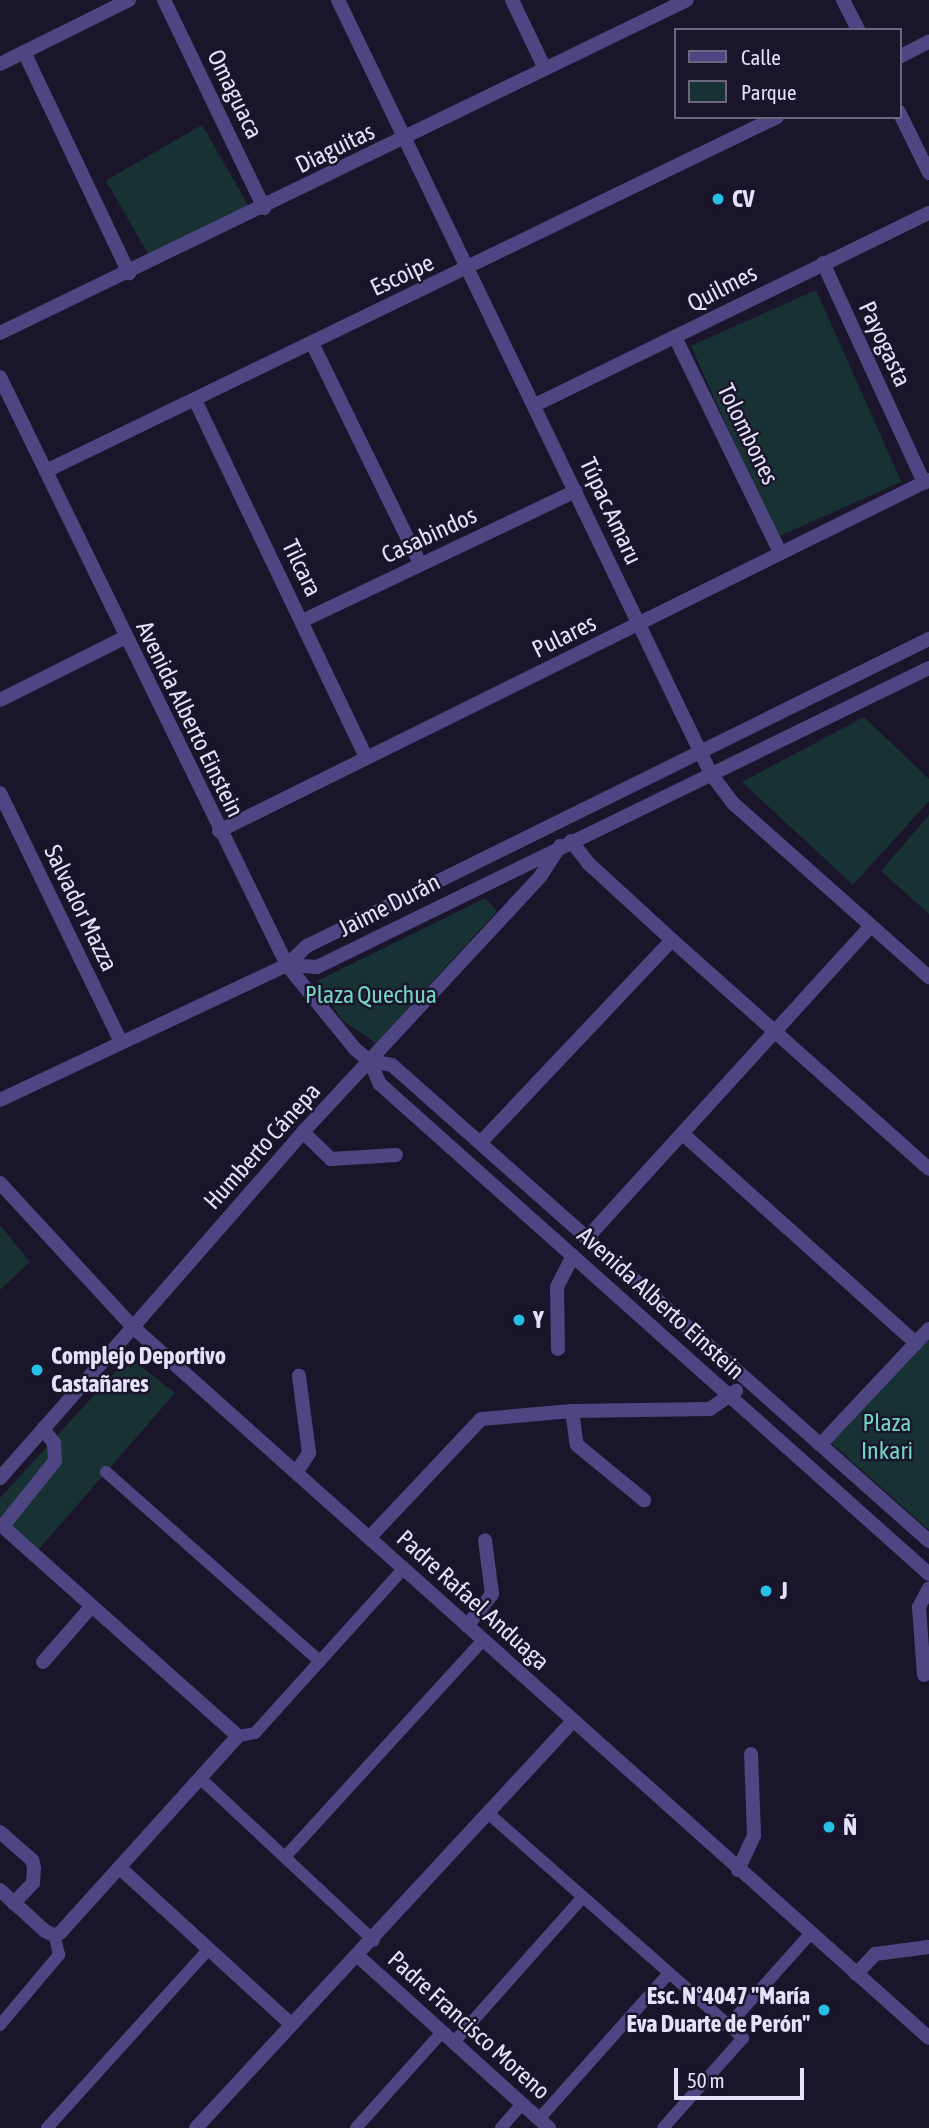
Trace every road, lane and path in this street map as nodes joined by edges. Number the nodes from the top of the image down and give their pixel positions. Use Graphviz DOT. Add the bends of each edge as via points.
graph roads {
  1 [pos="129,0"];
  2 [pos="164,0"];
  3 [pos="338,0"];
  4 [pos="512,0"];
  5 [pos="843,0"];
  6 [pos="678,2"];
  7 [pos="857,28"];
  8 [pos="929,42"];
  9 [pos="24,52"];
  10 [pos="901,56"];
  11 [pos="0,64"];
  12 [pos="545,69"];
  13 [pos="901,117"];
  14 [pos="772,119"];
  15 [pos="405,139"];
  16 [pos="929,173"];
  17 [pos="264,208"];
  18 [pos="929,213"];
  19 [pos="823,262"];
  20 [pos="468,269"];
  21 [pos="129,273"];
  22 [pos="0,332"];
  23 [pos="675,337"];
  24 [pos="312,343"];
  25 [pos="0,377"];
  26 [pos="195,400"];
  27 [pos="535,405"];
  28 [pos="46,471"];
  29 [pos="926,481"];
  30 [pos="576,491"];
  31 [pos="780,552"];
  32 [pos="420,563"];
  33 [pos="302,621"];
  34 [pos="640,625"];
  35 [pos="126,637"];
  36 [pos="929,639"];
  37 [pos="929,668"];
  38 [pos="0,700"];
  39 [pos="701,753"];
  40 [pos="366,757"];
  41 [pos="711,775"];
  42 [pos="0,793"];
  43 [pos="219,831"];
  44 [pos="565,844"];
  45 [pos="871,926"];
  46 [pos="672,940"];
  47 [pos="286,965"];
  48 [pos="929,977"];
  49 [pos="775,1034"];
  50 [pos="121,1042"];
  51 [pos="370,1061"];
  52 [pos="0,1100"];
  53 [pos="303,1132"];
  54 [pos="684,1135"];
  55 [pos="481,1142"];
  56 [pos="396,1155"];
  57 [pos="929,1169"];
  58 [pos="0,1182"];
  59 [pos="586,1239"];
  60 [pos="573,1256"];
  61 [pos="133,1327"];
  62 [pos="929,1329"];
  63 [pos="916,1343"];
  64 [pos="558,1349"];
  65 [pos="299,1376"];
  66 [pos="746,1381"];
  67 [pos="731,1396"];
  68 [pos="572,1411"];
  69 [pos="43,1429"];
  70 [pos="820,1445"];
  71 [pos="297,1471"];
  72 [pos="106,1472"];
  73 [pos="0,1478"];
  74 [pos="644,1500"];
  75 [pos="1,1525"];
  76 [pos="369,1538"];
  77 [pos="485,1540"];
  78 [pos="929,1541"];
  79 [pos="403,1569"];
  80 [pos="929,1574"];
  81 [pos="929,1588"];
  82 [pos="91,1606"];
  83 [pos="467,1626"];
  84 [pos="483,1640"];
  85 [pos="320,1661"];
  86 [pos="43,1662"];
  87 [pos="924,1675"];
  88 [pos="573,1721"];
  89 [pos="238,1737"];
  90 [pos="751,1754"];
  91 [pos="200,1778"];
  92 [pos="489,1814"];
  93 [pos="0,1832"];
  94 [pos="285,1857"];
  95 [pos="120,1868"];
  96 [pos="738,1870"];
  97 [pos="0,1890"];
  98 [pos="583,1896"];
  99 [pos="14,1903"];
  100 [pos="811,1933"];
  101 [pos="55,1936"];
  102 [pos="374,1941"];
  103 [pos="929,1947"];
  104 [pos="209,1949"];
  105 [pos="359,1957"];
  106 [pos="669,1973"];
  107 [pos="856,1974"];
  108 [pos="290,2023"];
  109 [pos="0,2025"];
  110 [pos="729,2026"];
  111 [pos="443,2031"];
  112 [pos="929,2038"];
  113 [pos="455,2041"];
  114 [pos="522,2104"];
  115 [pos="544,2124"];
  116 [pos="47,2128"];
  117 [pos="196,2128"];
  118 [pos="356,2128"];
  119 [pos="501,2128"];
  120 [pos="663,2128"];
  1 -- 9 [label="street"];
  2 -- 17 [label="street, Omaguaca"];
  3 -- 15 [label="street, Túpac Amaru"];
  4 -- 12 [label="street"];
  5 -- 7 [label="street"];
  6 -- 12 [label="street, Diaguitas"];
  8 -- 10 [label="street"];
  9 -- 11 [label="street"];
  9 -- 21 [label="street"];
  12 -- 15 [label="street, Diaguitas"];
  13 -- 16 [label="street"];
  14 -- 20 [label="street, Escoipe"];
  15 -- 17 [label="street, Diaguitas"];
  15 -- 20 [label="street, Túpac Amaru"];
  17 -- 21 [label="street, Diaguitas"];
  18 -- 19 [label="street, Quilmes"];
  19 -- 23 [label="street, Quilmes"];
  19 -- 29 [label="street, Payogasta"];
  20 -- 24 [label="street, Escoipe"];
  20 -- 27 [label="street, Túpac Amaru"];
  21 -- 22 [label="street, Diaguitas"];
  23 -- 27 [label="street, Quilmes"];
  23 -- 31 [label="street, Tolombones"];
  24 -- 26 [label="street, Escoipe"];
  24 -- 32 [label="street"];
  25 -- 28 [label="street, Avenida Alberto Einstein"];
  26 -- 28 [label="street, Escoipe"];
  26 -- 33 [label="street, Tilcara"];
  27 -- 30 [label="street, Túpac Amaru"];
  28 -- 35 [label="street, Avenida Alberto Einstein"];
  29 -- 31 [label="street, Pulares"];
  30 -- 32 [label="street, Casabindos"];
  30 -- 34 [label="street, Túpac Amaru"];
  31 -- 34 [label="street, Pulares"];
  32 -- 33 [label="street, Casabindos"];
  33 -- 40 [label="street, Tilcara"];
  34 -- 39 [label="street, Túpac Amaru"];
  34 -- 40 [label="street, Pulares"];
  35 -- 38 [label="street"];
  35 -- 43 [label="street, Avenida Alberto Einstein"];
  36 -- 39 [label="street, Jaime Durán"];
  37 -- 41 [label="street, Jaime Durán"];
  39 -- 41 [label="street, Túpac Amaru"];
  39 -- 47 [label="street, Jaime Durán" via="307,946"];
  40 -- 43 [label="street, Pulares"];
  41 -- 44 [label="street, Jaime Durán"];
  41 -- 45 [label="street, Túpac Amaru" via="734,804"];
  42 -- 50 [label="street, Salvador Mazza"];
  43 -- 47 [label="street, Avenida Alberto Einstein"];
  44 -- 46 [label="street"];
  44 -- 47 [label="street, Jaime Durán" via="317,967"];
  44 -- 51 [label="street, Humberto Cánepa"];
  45 -- 48 [label="street, Túpac Amaru"];
  45 -- 49 [label="street"];
  46 -- 49 [label="street"];
  46 -- 55 [label="street"];
  47 -- 50 [label="street"];
  47 -- 51 [label="street, Avenida Alberto Einstein" via="346,1039"];
  49 -- 54 [label="street"];
  49 -- 57 [label="street"];
  50 -- 52 [label="street"];
  51 -- 53 [label="street, Humberto Cánepa"];
  51 -- 55 [label="street, Avenida Alberto Einstein" via="392,1065"];
  51 -- 60 [label="street, Avenida Alberto Einstein" via="380,1084"];
  53 -- 56 [label="street" via="331,1159"];
  53 -- 61 [label="street, Humberto Cánepa"];
  54 -- 59 [label="street"];
  54 -- 63 [label="street"];
  55 -- 59 [label="street, Avenida Alberto Einstein"];
  58 -- 61 [label="street, Padre Rafael Anduaga"];
  59 -- 66 [label="street, Avenida Alberto Einstein"];
  60 -- 64 [label="street" via="557,1287"];
  60 -- 67 [label="street, Avenida Alberto Einstein"];
  61 -- 69 [label="street, Humberto Cánepa"];
  61 -- 71 [label="street, Padre Rafael Anduaga"];
  62 -- 63 [label="street"];
  63 -- 70 [label="street"];
  65 -- 71 [label="street" via="309,1453"];
  66 -- 67 [label="street"];
  66 -- 70 [label="street, Avenida Alberto Einstein"];
  67 -- 68 [label="street" via="710,1409"];
  67 -- 80 [label="street, Avenida Alberto Einstein"];
  68 -- 74 [label="street" via="577,1445"];
  68 -- 76 [label="street" via="481,1419"];
  69 -- 73 [label="street, Humberto Cánepa"];
  69 -- 75 [label="street" via="54,1443 55,1461"];
  70 -- 78 [label="street, Avenida Alberto Einstein"];
  71 -- 76 [label="street, Padre Rafael Anduaga"];
  72 -- 85 [label="street"];
  75 -- 82 [label="street"];
  76 -- 79 [label="street, Padre Rafael Anduaga"];
  77 -- 83 [label="street" via="492,1594"];
  79 -- 83 [label="street, Padre Rafael Anduaga"];
  79 -- 85 [label="street"];
  81 -- 87 [label="street" via="919,1608"];
  82 -- 86 [label="street"];
  82 -- 89 [label="street"];
  83 -- 84 [label="street, Padre Rafael Anduaga"];
  84 -- 88 [label="street, Padre Rafael Anduaga"];
  84 -- 94 [label="street"];
  85 -- 89 [label="street" via="255,1733"];
  88 -- 92 [label="street"];
  88 -- 96 [label="street, Padre Rafael Anduaga"];
  89 -- 91 [label="street"];
  90 -- 96 [label="street" via="754,1835"];
  91 -- 94 [label="street"];
  91 -- 95 [label="street"];
  92 -- 98 [label="street"];
  92 -- 102 [label="street"];
  93 -- 99 [label="street" via="32,1860 34,1868 33,1883"];
  94 -- 102 [label="street"];
  95 -- 101 [label="street"];
  95 -- 104 [label="street"];
  96 -- 100 [label="street, Padre Rafael Anduaga"];
  97 -- 99 [label="street"];
  98 -- 106 [label="street"];
  98 -- 113 [label="street"];
  99 -- 101 [label="street"];
  100 -- 107 [label="street, Padre Rafael Anduaga"];
  100 -- 110 [label="street"];
  101 -- 109 [label="street" via="59,1955"];
  102 -- 105 [label="street"];
  103 -- 107 [label="street" via="875,1954"];
  104 -- 108 [label="street"];
  104 -- 116 [label="street"];
  105 -- 108 [label="street" via="344,1966"];
  105 -- 111 [label="street, Padre Francisco Moreno"];
  106 -- 110 [label="street"];
  106 -- 115 [label="street"];
  107 -- 112 [label="street, Padre Rafael Anduaga"];
  108 -- 117 [label="street"];
  110 -- 120 [label="street" via="743,2038"];
  111 -- 113 [label="street, Padre Francisco Moreno"];
  111 -- 118 [label="street"];
  113 -- 114 [label="street, Padre Francisco Moreno"];
  114 -- 115 [label="street, Padre Francisco Moreno"];
  114 -- 119 [label="street"];
}
